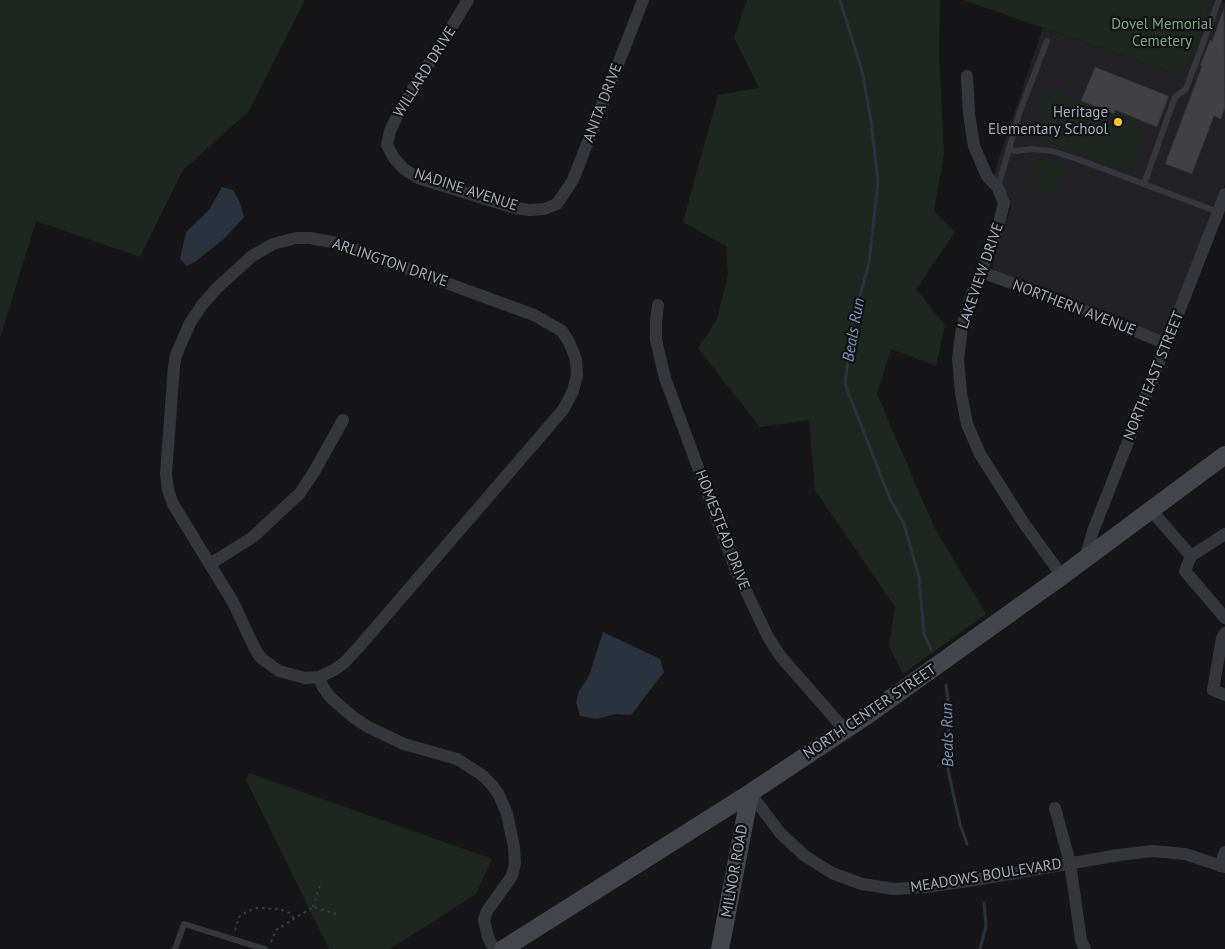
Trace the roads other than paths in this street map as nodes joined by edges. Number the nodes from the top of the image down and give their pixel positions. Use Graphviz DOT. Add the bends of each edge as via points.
graph roads {
  1 [pos="468,0"];
  2 [pos="643,0"];
  3 [pos="1219,0"];
  4 [pos="1048,41"];
  5 [pos="967,76"];
  6 [pos="387,145"];
  7 [pos="1008,149"];
  8 [pos="1144,184"];
  9 [pos="998,188"];
  10 [pos="1225,194"];
  11 [pos="557,204"];
  12 [pos="1218,212"];
  13 [pos="981,272"];
  14 [pos="658,305"];
  15 [pos="1166,344"];
  16 [pos="343,420"];
  17 [pos="1225,455"];
  18 [pos="1151,510"];
  19 [pos="1225,534"];
  20 [pos="1191,556"];
  21 [pos="1085,559"];
  22 [pos="210,564"];
  23 [pos="1062,576"];
  24 [pos="1225,618"];
  25 [pos="1225,633"];
  26 [pos="319,677"];
  27 [pos="1225,695"];
  28 [pos="845,730"];
  29 [pos="750,793"];
  30 [pos="1055,808"];
  31 [pos="1225,852"];
  32 [pos="1070,863"];
  33 [pos="1223,867"];
  34 [pos="175,949"];
  35 [pos="265,949"];
  36 [pos="494,949"];
  37 [pos="503,949"];
  38 [pos="720,949"];
  39 [pos="1085,949"];
  1 -- 6 [label="street, WILLARD DRIVE" via="402,106"];
  2 -- 11 [label="street, ANITA DRIVE" via="580,163"];
  3 -- 8 [label="lane" via="1186,89 1175,98"];
  4 -- 7 [label="lane"];
  5 -- 9 [label="street, LAKEVIEW DRIVE" via="974,146 987,176"];
  6 -- 11 [label="street, NADINE AVENUE" via="404,169 418,178 515,208 544,209"];
  7 -- 8 [label="lane" via="1016,152 1031,149 1052,151"];
  7 -- 9 [label="lane"];
  8 -- 12 [label="lane"];
  9 -- 13 [label="street, LAKEVIEW DRIVE" via="1004,203 996,235"];
  10 -- 12 [label="street, NORTH EAST STREET"];
  12 -- 15 [label="street, NORTH EAST STREET"];
  13 -- 15 [label="street, NORTHERN AVENUE"];
  13 -- 23 [label="street, LAKEVIEW DRIVE" via="962,327 958,359 967,424 996,482"];
  14 -- 28 [label="street, HOMESTEAD DRIVE" via="656,340 664,378 735,568 781,658"];
  15 -- 21 [label="street, NORTH EAST STREET"];
  16 -- 22 [label="street" via="300,493 253,537"];
  17 -- 18 [label="main road, NORTH CENTER STREET"];
  18 -- 20 [label="street"];
  18 -- 21 [label="main road, NORTH CENTER STREET"];
  19 -- 20 [label="street"];
  20 -- 24 [label="street" via="1185,571"];
  21 -- 23 [label="main road, NORTH CENTER STREET"];
  22 -- 26 [label="street, ARLINGTON DRIVE" via="261,658 293,676"];
  22 -- 26 [label="street, ARLINGTON DRIVE" via="184,524 168,490 174,366 190,322 202,305 252,256 273,244 296,238 337,243 534,315 562,331 576,359 577,375 563,410 358,648 344,663"];
  23 -- 28 [label="main road, NORTH CENTER STREET"];
  25 -- 27 [label="street" via="1213,690"];
  26 -- 36 [label="street" via="331,698 353,717 404,744 457,760 482,775 499,795 507,814 515,863 512,876 484,920"];
  28 -- 29 [label="main road, NORTH CENTER STREET"];
  29 -- 32 [label="street, MEADOWS BOULEVARD" via="781,834 805,856 832,873 862,884 894,889 926,887"];
  29 -- 37 [label="main road, NORTH CENTER STREET"];
  29 -- 38 [label="main road, MILNOR ROAD"];
  30 -- 32 [label="street"];
  31 -- 33 [label="street"];
  32 -- 33 [label="street, MEADOWS BOULEVARD" via="1152,851 1185,854"];
  32 -- 39 [label="street"];
  34 -- 35 [label="lane" via="184,924"];
}
